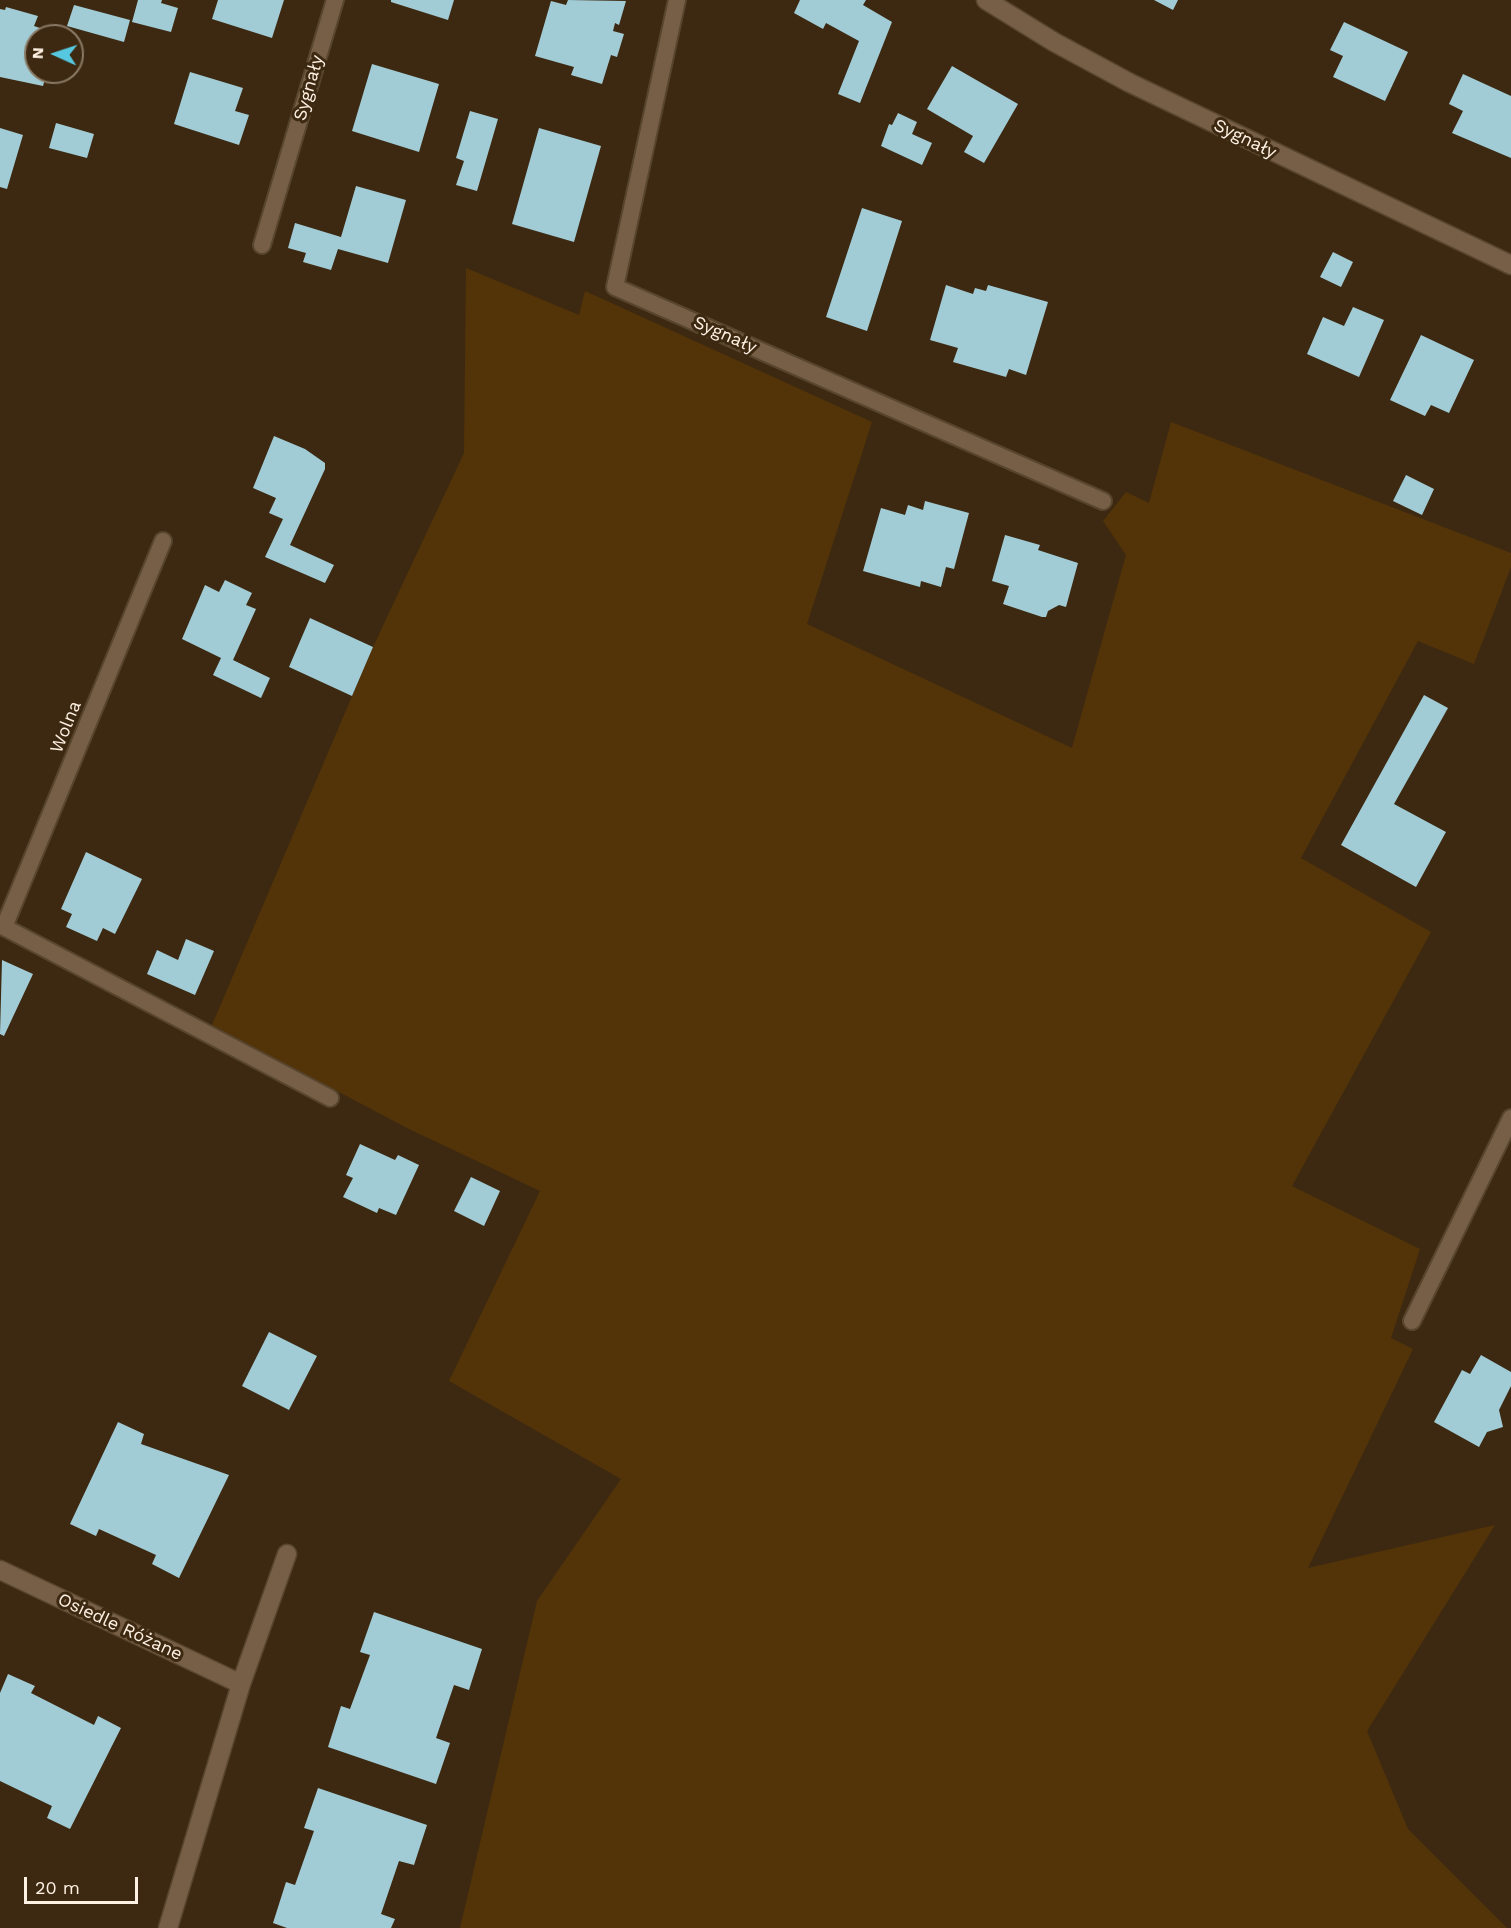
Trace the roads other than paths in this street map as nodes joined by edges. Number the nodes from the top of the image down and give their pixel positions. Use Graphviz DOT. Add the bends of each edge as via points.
graph roads {
  1 [pos="334,0"];
  2 [pos="677,0"];
  3 [pos="986,0"];
  4 [pos="262,245"];
  5 [pos="1511,265"];
  6 [pos="1103,501"];
  7 [pos="163,541"];
  8 [pos="2,926"];
  9 [pos="330,1098"];
  10 [pos="1511,1118"];
  11 [pos="1412,1321"];
  12 [pos="287,1554"];
  13 [pos="0,1570"];
  14 [pos="241,1684"];
  15 [pos="168,1928"];
  1 -- 4 [label="lane, Sygnały"];
  2 -- 6 [label="lane, Sygnały" via="615,287"];
  3 -- 5 [label="street, Sygnały" via="1121,78"];
  7 -- 8 [label="lane, Wolna"];
  8 -- 9 [label="lane, Wolna"];
  10 -- 11 [label="lane"];
  12 -- 14 [label="street"];
  13 -- 14 [label="street, Osiedle Różane"];
  14 -- 15 [label="street"];
}
